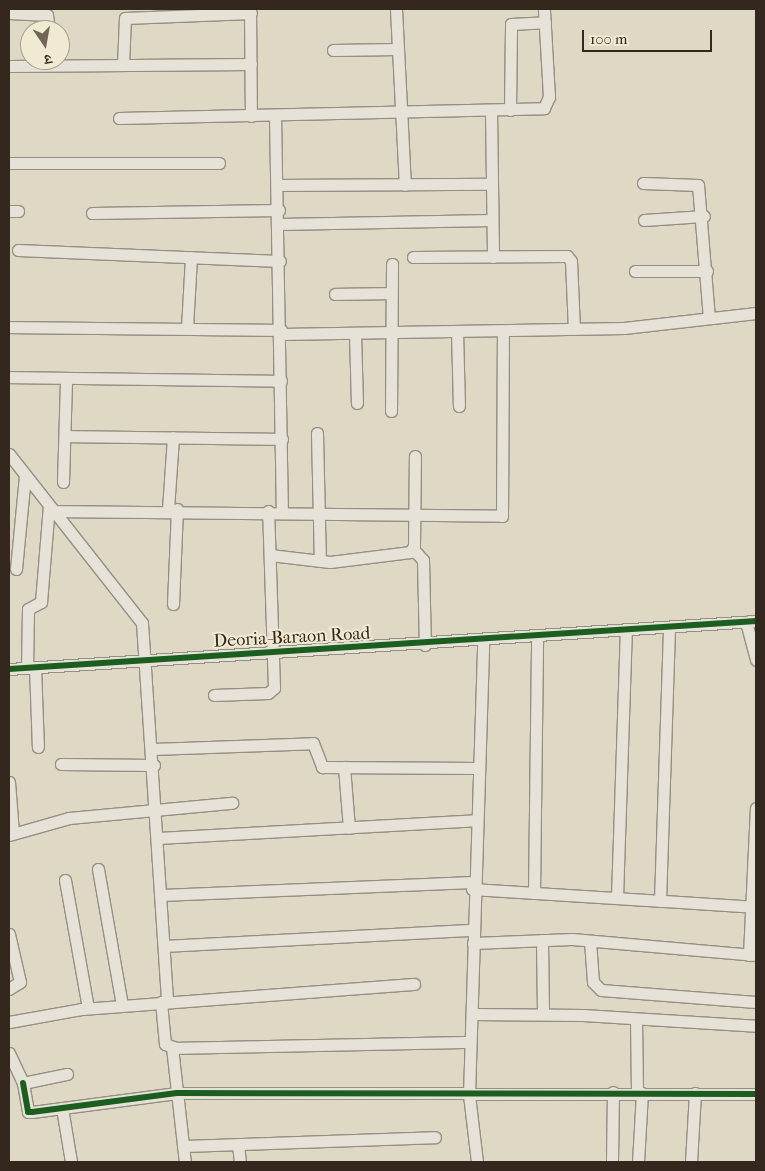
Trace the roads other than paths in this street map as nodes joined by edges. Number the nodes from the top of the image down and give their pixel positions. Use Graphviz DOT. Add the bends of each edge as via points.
graph roads {
  1 [pos="396,9"];
  2 [pos="544,9"];
  3 [pos="250,11"];
  4 [pos="9,13"];
  5 [pos="48,20"];
  6 [pos="545,22"];
  7 [pos="398,49"];
  8 [pos="333,50"];
  9 [pos="70,64"];
  10 [pos="251,64"];
  11 [pos="123,65"];
  12 [pos="490,110"];
  13 [pos="510,110"];
  14 [pos="401,111"];
  15 [pos="251,116"];
  16 [pos="276,116"];
  17 [pos="119,118"];
  18 [pos="219,163"];
  19 [pos="9,164"];
  20 [pos="643,183"];
  21 [pos="491,184"];
  22 [pos="278,185"];
  23 [pos="405,185"];
  24 [pos="279,210"];
  25 [pos="92,214"];
  26 [pos="704,216"];
  27 [pos="492,220"];
  28 [pos="644,220"];
  29 [pos="279,224"];
  30 [pos="18,250"];
  31 [pos="492,256"];
  32 [pos="191,257"];
  33 [pos="413,257"];
  34 [pos="280,261"];
  35 [pos="392,264"];
  36 [pos="635,271"];
  37 [pos="706,271"];
  38 [pos="392,293"];
  39 [pos="335,294"];
  40 [pos="756,313"];
  41 [pos="709,318"];
  42 [pos="9,327"];
  43 [pos="187,328"];
  44 [pos="574,329"];
  45 [pos="457,331"];
  46 [pos="503,331"];
  47 [pos="281,332"];
  48 [pos="391,332"];
  49 [pos="355,333"];
  50 [pos="9,377"];
  51 [pos="66,378"];
  52 [pos="281,381"];
  53 [pos="357,403"];
  54 [pos="459,406"];
  55 [pos="391,411"];
  56 [pos="316,433"];
  57 [pos="65,436"];
  58 [pos="173,437"];
  59 [pos="282,439"];
  60 [pos="9,454"];
  61 [pos="415,456"];
  62 [pos="25,475"];
  63 [pos="64,482"];
  64 [pos="52,508"];
  65 [pos="173,509"];
  66 [pos="268,511"];
  67 [pos="282,511"];
  68 [pos="320,512"];
  69 [pos="416,515"];
  70 [pos="413,549"];
  71 [pos="270,555"];
  72 [pos="320,561"];
  73 [pos="16,569"];
  74 [pos="173,604"];
  75 [pos="751,622"];
  76 [pos="669,629"];
  77 [pos="626,632"];
  78 [pos="537,638"];
  79 [pos="483,642"];
  80 [pos="426,645"];
  81 [pos="274,654"];
  82 [pos="756,660"];
  83 [pos="147,661"];
  84 [pos="31,667"];
  85 [pos="9,669"];
  86 [pos="214,694"];
  87 [pos="38,746"];
  88 [pos="153,749"];
  89 [pos="61,764"];
  90 [pos="154,765"];
  91 [pos="344,767"];
  92 [pos="478,768"];
  93 [pos="9,782"];
  94 [pos="232,803"];
  95 [pos="156,808"];
  96 [pos="756,808"];
  97 [pos="476,820"];
  98 [pos="756,822"];
  99 [pos="349,828"];
  100 [pos="11,834"];
  101 [pos="158,838"];
  102 [pos="98,869"];
  103 [pos="65,880"];
  104 [pos="473,885"];
  105 [pos="534,893"];
  106 [pos="161,895"];
  107 [pos="617,898"];
  108 [pos="660,901"];
  109 [pos="754,907"];
  110 [pos="473,930"];
  111 [pos="9,934"];
  112 [pos="542,940"];
  113 [pos="590,941"];
  114 [pos="473,943"];
  115 [pos="164,946"];
  116 [pos="753,955"];
  117 [pos="414,984"];
  118 [pos="9,989"];
  119 [pos="164,1001"];
  120 [pos="756,1002"];
  121 [pos="122,1005"];
  122 [pos="88,1008"];
  123 [pos="472,1014"];
  124 [pos="543,1014"];
  125 [pos="636,1018"];
  126 [pos="9,1022"];
  127 [pos="756,1026"];
  128 [pos="470,1042"];
  129 [pos="172,1047"];
  130 [pos="10,1050"];
  131 [pos="67,1074"];
  132 [pos="22,1083"];
  133 [pos="469,1091"];
  134 [pos="613,1092"];
  135 [pos="639,1092"];
  136 [pos="177,1093"];
  137 [pos="695,1093"];
  138 [pos="756,1094"];
  139 [pos="62,1108"];
  140 [pos="435,1137"];
  141 [pos="238,1144"];
  142 [pos="183,1146"];
  143 [pos="72,1162"];
  144 [pos="185,1162"];
  145 [pos="240,1162"];
  146 [pos="477,1162"];
  147 [pos="612,1162"];
  148 [pos="638,1162"];
  149 [pos="690,1162"];
  1 -- 7 [label="street"];
  2 -- 6 [label="street"];
  3 -- 10 [label="street"];
  3 -- 11 [label="street" via="125,18"];
  4 -- 5 [label="street" via="47,15"];
  6 -- 13 [label="street" via="511,24"];
  6 -- 13 [label="street" via="548,103 544,108"];
  7 -- 8 [label="street"];
  7 -- 14 [label="street"];
  9 -- 11 [label="street"];
  10 -- 11 [label="street"];
  10 -- 15 [label="street"];
  12 -- 13 [label="street"];
  12 -- 14 [label="street"];
  12 -- 21 [label="street"];
  14 -- 16 [label="street"];
  14 -- 23 [label="street"];
  15 -- 16 [label="street"];
  15 -- 17 [label="street"];
  16 -- 22 [label="street"];
  18 -- 19 [label="street"];
  20 -- 26 [label="street" via="695,182"];
  21 -- 23 [label="street"];
  21 -- 27 [label="street"];
  22 -- 23 [label="street"];
  22 -- 24 [label="street"];
  24 -- 25 [label="street"];
  24 -- 29 [label="street"];
  26 -- 28 [label="street"];
  26 -- 37 [label="street"];
  27 -- 29 [label="street"];
  27 -- 31 [label="street"];
  29 -- 34 [label="street"];
  30 -- 32 [label="street"];
  31 -- 33 [label="street"];
  31 -- 44 [label="street" via="570,258"];
  32 -- 34 [label="street"];
  32 -- 43 [label="street"];
  34 -- 47 [label="street"];
  35 -- 38 [label="street"];
  36 -- 37 [label="street"];
  37 -- 41 [label="street"];
  38 -- 39 [label="street"];
  38 -- 48 [label="street"];
  40 -- 41 [label="street"];
  41 -- 44 [label="street"];
  42 -- 43 [label="street"];
  43 -- 47 [label="street"];
  44 -- 46 [label="street"];
  45 -- 46 [label="street"];
  45 -- 48 [label="street"];
  45 -- 54 [label="street"];
  46 -- 69 [label="street" via="502,516"];
  47 -- 49 [label="street"];
  47 -- 52 [label="street"];
  48 -- 49 [label="street"];
  48 -- 55 [label="street"];
  49 -- 53 [label="street"];
  50 -- 51 [label="street"];
  51 -- 52 [label="street"];
  51 -- 57 [label="street"];
  52 -- 59 [label="street"];
  56 -- 68 [label="street"];
  57 -- 58 [label="street"];
  57 -- 63 [label="street"];
  58 -- 59 [label="street"];
  58 -- 65 [label="street"];
  59 -- 67 [label="street"];
  60 -- 62 [label="street"];
  61 -- 69 [label="street"];
  62 -- 64 [label="street"];
  62 -- 73 [label="street"];
  64 -- 65 [label="street"];
  64 -- 83 [label="street" via="139,614"];
  64 -- 84 [label="street" via="41,600 28,609"];
  65 -- 66 [label="street"];
  65 -- 74 [label="street"];
  66 -- 67 [label="street"];
  66 -- 71 [label="street"];
  67 -- 68 [label="street"];
  68 -- 69 [label="street"];
  68 -- 72 [label="street"];
  69 -- 70 [label="street"];
  70 -- 72 [label="street" via="398,554"];
  70 -- 80 [label="street" via="423,560"];
  71 -- 72 [label="street"];
  71 -- 81 [label="street"];
  75 -- 76 [label="street, Deoria-Baraon Road"];
  75 -- 82 [label="street"];
  76 -- 77 [label="street, Deoria-Baraon Road"];
  76 -- 108 [label="street"];
  77 -- 78 [label="street, Deoria-Baraon Road"];
  77 -- 107 [label="street"];
  78 -- 79 [label="street, Deoria-Baraon Road"];
  78 -- 105 [label="street"];
  79 -- 80 [label="street, Deoria-Baraon Road"];
  79 -- 92 [label="street"];
  80 -- 81 [label="street, Deoria-Baraon Road"];
  81 -- 83 [label="street, Deoria-Baraon Road"];
  81 -- 86 [label="street" via="271,692"];
  83 -- 84 [label="street, Deoria-Baraon Road"];
  83 -- 88 [label="street"];
  84 -- 85 [label="street, Deoria-Baraon Road"];
  84 -- 87 [label="street"];
  88 -- 90 [label="street"];
  88 -- 91 [label="street" via="313,743 319,766"];
  89 -- 90 [label="street"];
  90 -- 95 [label="street"];
  91 -- 92 [label="street"];
  91 -- 99 [label="street"];
  92 -- 97 [label="street"];
  93 -- 100 [label="street"];
  94 -- 95 [label="street"];
  95 -- 100 [label="street" via="69,818"];
  95 -- 101 [label="street"];
  96 -- 98 [label="street"];
  97 -- 99 [label="street"];
  97 -- 104 [label="street"];
  98 -- 109 [label="street"];
  99 -- 101 [label="street"];
  101 -- 106 [label="street"];
  102 -- 121 [label="street"];
  103 -- 122 [label="street"];
  104 -- 105 [label="street"];
  104 -- 106 [label="street"];
  104 -- 110 [label="street"];
  105 -- 107 [label="street"];
  106 -- 115 [label="street"];
  107 -- 108 [label="street"];
  108 -- 109 [label="street"];
  109 -- 116 [label="street"];
  110 -- 114 [label="street"];
  110 -- 115 [label="street"];
  111 -- 118 [label="street" via="20,982"];
  112 -- 113 [label="street"];
  112 -- 114 [label="street"];
  112 -- 124 [label="street"];
  113 -- 116 [label="street"];
  113 -- 120 [label="street" via="592,976 601,990"];
  114 -- 123 [label="street"];
  115 -- 119 [label="street"];
  117 -- 119 [label="street"];
  119 -- 121 [label="street"];
  119 -- 129 [label="street" via="165,1044"];
  121 -- 122 [label="street"];
  122 -- 126 [label="street"];
  123 -- 124 [label="street"];
  123 -- 128 [label="street"];
  124 -- 125 [label="street"];
  125 -- 127 [label="street"];
  125 -- 135 [label="street"];
  128 -- 129 [label="street"];
  128 -- 133 [label="street"];
  129 -- 136 [label="street"];
  130 -- 132 [label="street"];
  131 -- 132 [label="street"];
  132 -- 139 [label="street" via="28,1112"];
  133 -- 134 [label="street"];
  133 -- 136 [label="street"];
  133 -- 146 [label="street"];
  134 -- 135 [label="street"];
  134 -- 147 [label="street"];
  135 -- 137 [label="street"];
  135 -- 148 [label="street"];
  136 -- 139 [label="street"];
  136 -- 142 [label="street"];
  137 -- 138 [label="street"];
  137 -- 149 [label="street"];
  139 -- 143 [label="street"];
  140 -- 141 [label="street"];
  141 -- 142 [label="street"];
  141 -- 145 [label="street"];
  142 -- 144 [label="street"];
}
